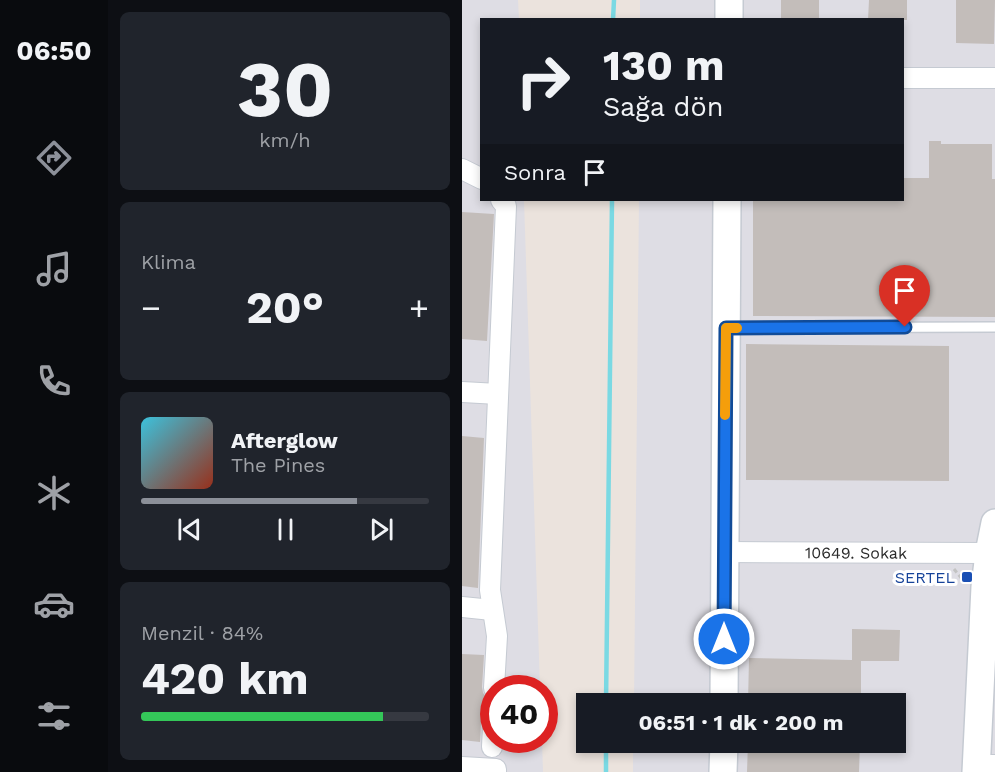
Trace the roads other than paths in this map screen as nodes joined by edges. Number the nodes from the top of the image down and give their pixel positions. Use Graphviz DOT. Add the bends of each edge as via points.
graph roads {
  1 [pos="729,0"];
  2 [pos="729,18"];
  3 [pos="904,78"];
  4 [pos="995,78"];
  5 [pos="462,169"];
  6 [pos="480,178"];
  7 [pos="502,201"];
  8 [pos="727,201"];
  9 [pos="995,327"];
  10 [pos="726,328"];
  11 [pos="462,392"];
  12 [pos="498,394"];
  13 [pos="995,523"];
  14 [pos="724,552"];
  15 [pos="989,553"];
  16 [pos="462,608"];
  17 [pos="492,610"];
  18 [pos="495,675"];
  19 [pos="724,693"];
  20 [pos="724,753"];
  21 [pos="462,767"];
  22 [pos="982,767"];
  23 [pos="496,772"];
  24 [pos="723,772"];
  1 -- 2 [label="street"];
  3 -- 4 [label="street"];
  5 -- 6 [label="street"];
  7 -- 12 [label="street" via="506,206"];
  8 -- 10 [label="street"];
  9 -- 10 [label="lane"];
  10 -- 14 [label="street"];
  11 -- 12 [label="street"];
  12 -- 17 [label="street"];
  13 -- 15 [label="street"];
  14 -- 15 [label="street, 10649. Sokak"];
  14 -- 19 [label="street"];
  15 -- 22 [label="street" via="982,621"];
  16 -- 17 [label="street"];
  17 -- 18 [label="street" via="497,636"];
  20 -- 24 [label="street"];
  21 -- 23 [label="street"];
}
